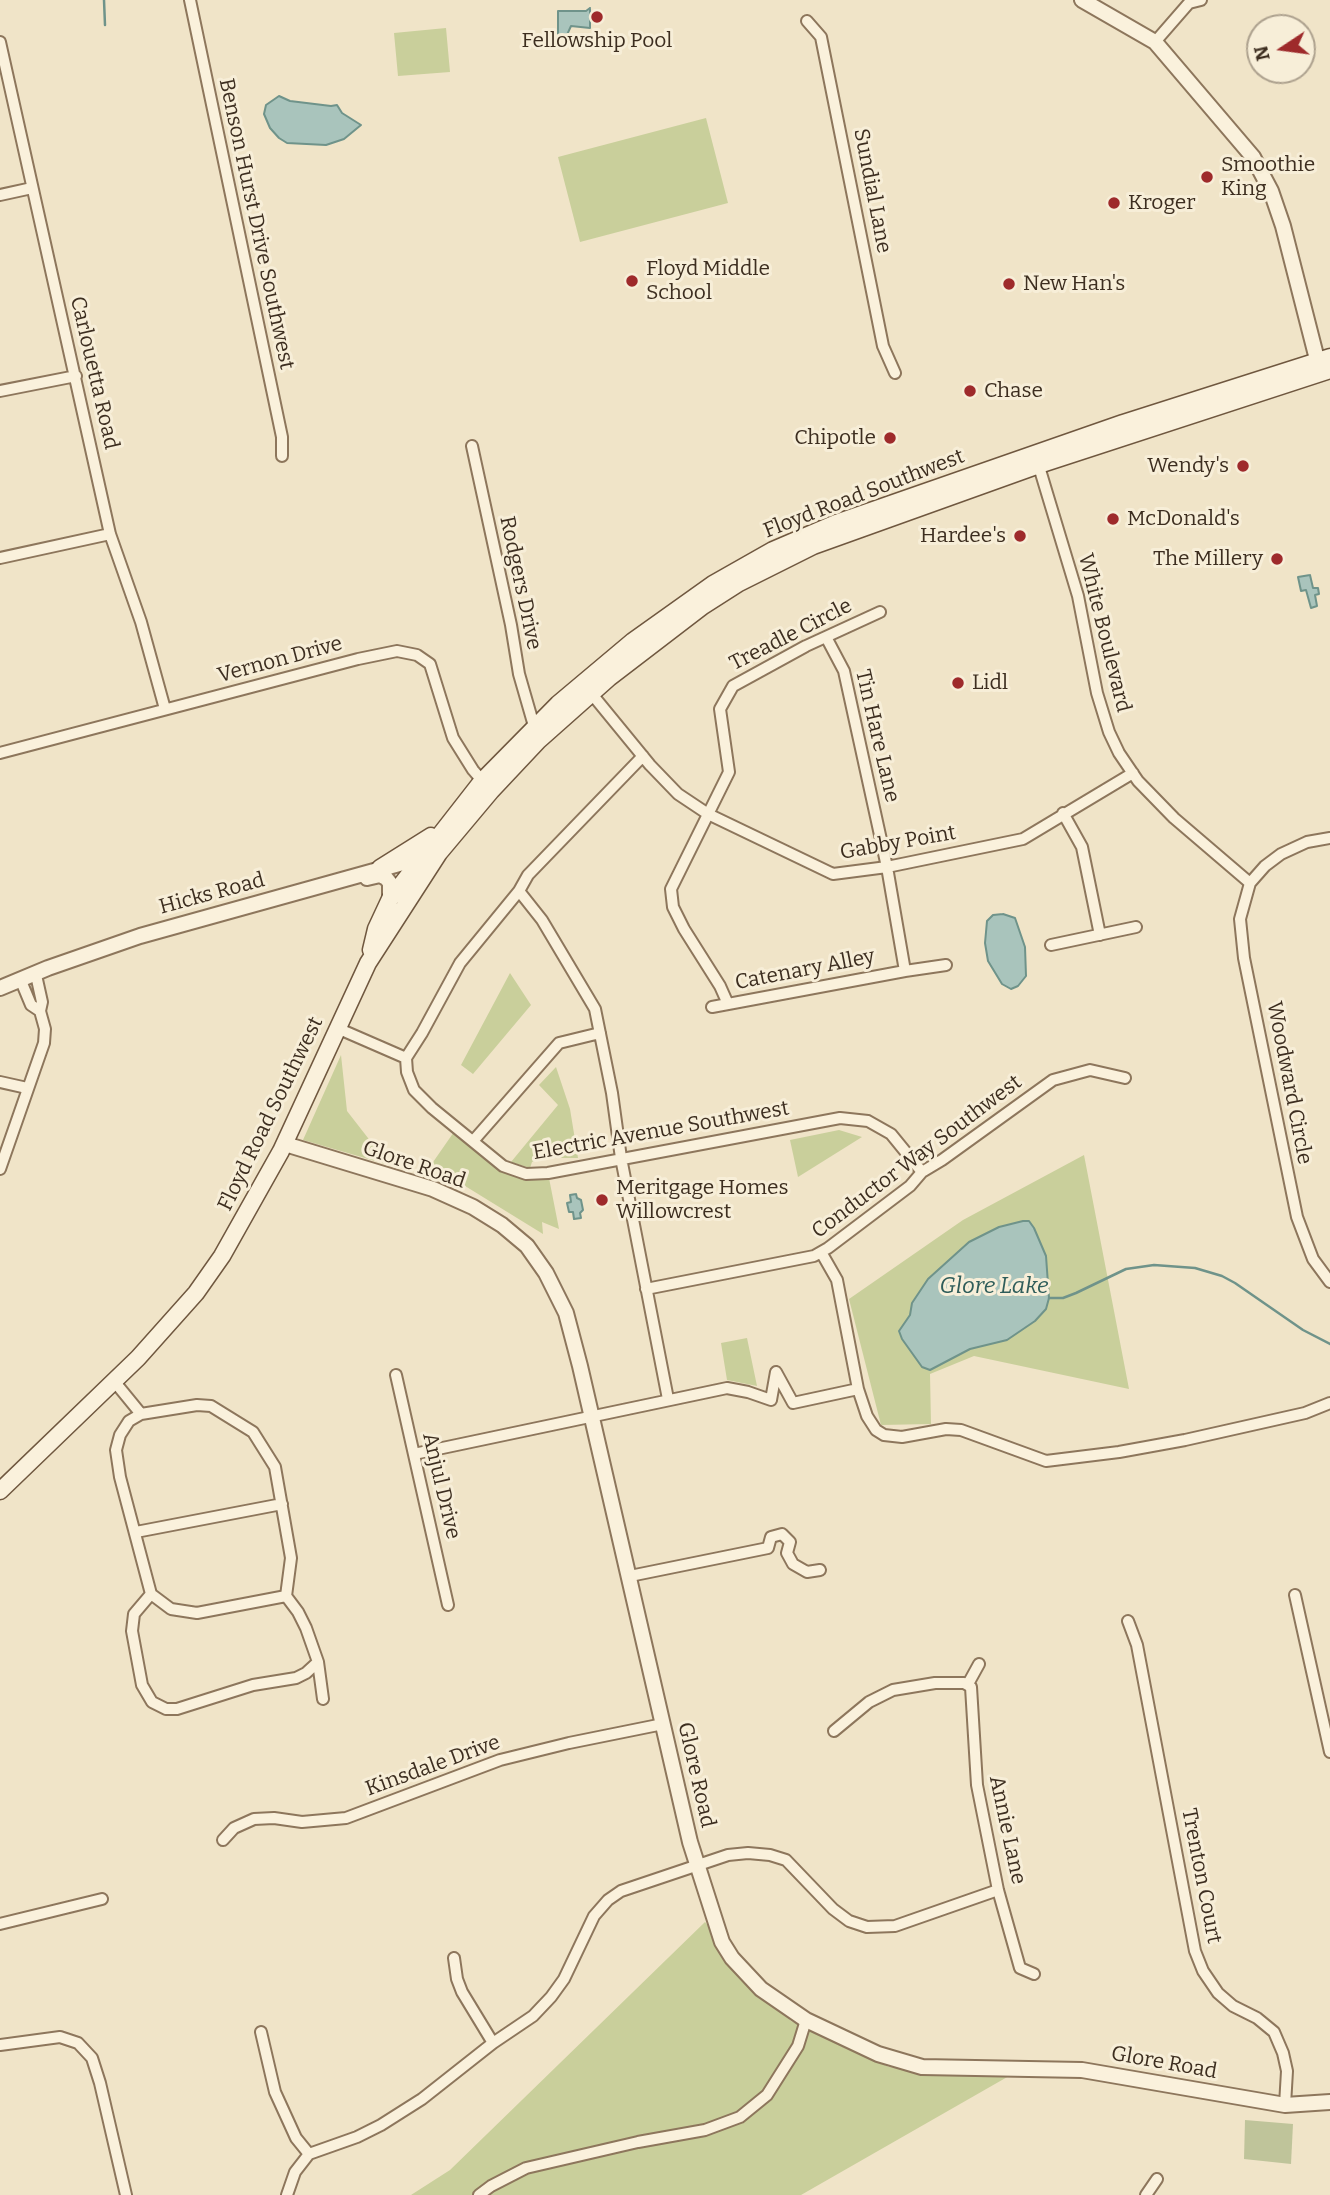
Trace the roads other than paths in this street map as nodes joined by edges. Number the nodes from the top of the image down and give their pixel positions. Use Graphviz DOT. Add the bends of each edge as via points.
graph roads {
  1 [pos="190,0"];
  2 [pos="1082,0"];
  3 [pos="1201,0"];
  4 [pos="807,21"];
  5 [pos="1155,42"];
  6 [pos="0,43"];
  7 [pos="32,188"];
  8 [pos="0,195"];
  9 [pos="1324,366"];
  10 [pos="895,373"];
  11 [pos="76,376"];
  12 [pos="0,391"];
  13 [pos="472,446"];
  14 [pos="282,456"];
  15 [pos="1037,459"];
  16 [pos="110,534"];
  17 [pos="0,558"];
  18 [pos="880,612"];
  19 [pos="826,636"];
  20 [pos="591,693"];
  21 [pos="165,709"];
  22 [pos="534,726"];
  23 [pos="0,753"];
  24 [pos="643,756"];
  25 [pos="1133,774"];
  26 [pos="487,786"];
  27 [pos="456,813"];
  28 [pos="1063,813"];
  29 [pos="708,814"];
  30 [pos="1330,838"];
  31 [pos="439,853"];
  32 [pos="420,858"];
  33 [pos="887,867"];
  34 [pos="380,868"];
  35 [pos="345,879"];
  36 [pos="1250,883"];
  37 [pos="519,891"];
  38 [pos="390,899"];
  39 [pos="1136,928"];
  40 [pos="1100,935"];
  41 [pos="1051,945"];
  42 [pos="368,962"];
  43 [pos="946,965"];
  44 [pos="905,971"];
  45 [pos="36,975"];
  46 [pos="21,981"];
  47 [pos="0,988"];
  48 [pos="728,1004"];
  49 [pos="712,1007"];
  50 [pos="40,1011"];
  51 [pos="337,1028"];
  52 [pos="600,1032"];
  53 [pos="406,1058"];
  54 [pos="1125,1078"];
  55 [pos="0,1082"];
  56 [pos="27,1088"];
  57 [pos="474,1140"];
  58 [pos="285,1144"];
  59 [pos="621,1158"];
  60 [pos="0,1169"];
  61 [pos="922,1172"];
  62 [pos="821,1252"];
  63 [pos="1330,1282"];
  64 [pos="646,1289"];
  65 [pos="396,1375"];
  66 [pos="114,1381"];
  67 [pos="858,1389"];
  68 [pos="667,1399"];
  69 [pos="1330,1403"];
  70 [pos="141,1414"];
  71 [pos="592,1418"];
  72 [pos="414,1454"];
  73 [pos="0,1491"];
  74 [pos="282,1503"];
  75 [pos="136,1532"];
  76 [pos="768,1548"];
  77 [pos="787,1553"];
  78 [pos="820,1570"];
  79 [pos="630,1576"];
  80 [pos="152,1594"];
  81 [pos="1294,1595"];
  82 [pos="285,1596"];
  83 [pos="448,1605"];
  84 [pos="1128,1621"];
  85 [pos="318,1662"];
  86 [pos="979,1664"];
  87 [pos="968,1684"];
  88 [pos="323,1699"];
  89 [pos="663,1724"];
  90 [pos="834,1731"];
  91 [pos="1330,1752"];
  92 [pos="223,1840"];
  93 [pos="698,1866"];
  94 [pos="998,1890"];
  95 [pos="102,1899"];
  96 [pos="0,1924"];
  97 [pos="454,1958"];
  98 [pos="1034,1975"];
  99 [pos="806,2020"];
  100 [pos="261,2032"];
  101 [pos="493,2043"];
  102 [pos="0,2045"];
  103 [pos="1330,2102"];
  104 [pos="1285,2105"];
  105 [pos="309,2154"];
  106 [pos="1157,2179"];
  107 [pos="126,2195"];
  108 [pos="286,2195"];
  109 [pos="479,2195"];
  110 [pos="1146,2195"];
  1 -- 14 [label="street, Benson Hurst Drive Southwest" via="282,437"];
  2 -- 5 [label="street"];
  3 -- 5 [label="street" via="1189,3"];
  4 -- 10 [label="street, Sundial Lane" via="821,37 883,346"];
  5 -- 9 [label="street" via="1253,157 1271,191"];
  6 -- 7 [label="street, Carlouetta Road"];
  7 -- 8 [label="street"];
  7 -- 11 [label="street, Carlouetta Road"];
  9 -- 15 [label="main road, Floyd Road Southwest"];
  11 -- 12 [label="street"];
  11 -- 16 [label="street, Carlouetta Road"];
  13 -- 22 [label="street, Rodgers Drive"];
  15 -- 20 [label="main road, Floyd Road Southwest" via="775,564 703,606"];
  15 -- 22 [label="main road, Floyd Road Southwest" via="836,523 748,562 660,620"];
  15 -- 25 [label="street, White Boulevard" via="1078,596 1097,694 1109,733"];
  16 -- 17 [label="street"];
  16 -- 21 [label="street, Carlouetta Road"];
  18 -- 19 [label="street, Treadle Circle"];
  19 -- 29 [label="street, Treadle Circle" via="733,686 720,709 729,772"];
  19 -- 33 [label="street, Tin Hare Lane" via="844,671"];
  20 -- 24 [label="street, Gabby Point"];
  20 -- 26 [label="main road, Floyd Road Southwest"];
  21 -- 23 [label="street, Vernon Drive"];
  21 -- 26 [label="street, Vernon Drive" via="358,659 397,651 417,655 430,664 453,738"];
  22 -- 26 [label="main road, Floyd Road Southwest"];
  24 -- 29 [label="street, Gabby Point" via="678,794"];
  24 -- 37 [label="street" via="528,875"];
  25 -- 28 [label="street, Gabby Point"];
  25 -- 36 [label="street, White Boulevard" via="1174,818"];
  26 -- 27 [label="main road, Floyd Road Southwest"];
  26 -- 31 [label="main road, Floyd Road Southwest"];
  27 -- 32 [label="main road, Floyd Road Southwest"];
  27 -- 34 [label="main road" via="418,846"];
  28 -- 33 [label="street, Gabby Point" via="1023,839"];
  28 -- 40 [label="street" via="1082,847"];
  29 -- 33 [label="street, Gabby Point" via="832,874"];
  29 -- 48 [label="street, Treadle Circle" via="671,888 672,898 684,929"];
  30 -- 36 [label="street" via="1281,854"];
  31 -- 32 [label="street, Hicks Road"];
  31 -- 42 [label="main road, Floyd Road Southwest"];
  32 -- 34 [label="street, Hicks Road"];
  32 -- 38 [label="main road, Floyd Road Southwest"];
  33 -- 44 [label="street, Tin Hare Lane"];
  34 -- 35 [label="street, Hicks Road"];
  35 -- 38 [label="street" via="386,878"];
  35 -- 45 [label="street, Hicks Road" via="140,936"];
  36 -- 63 [label="street, Woodward Circle" via="1240,933 1278,1125 1304,1241"];
  37 -- 52 [label="street" via="542,920 595,1009"];
  37 -- 53 [label="street" via="456,968"];
  38 -- 42 [label="main road, Floyd Road Southwest"];
  39 -- 40 [label="street"];
  40 -- 41 [label="street"];
  42 -- 51 [label="main road, Floyd Road Southwest"];
  43 -- 44 [label="street, Catenary Alley"];
  44 -- 48 [label="street, Catenary Alley"];
  45 -- 46 [label="street, Hicks Road"];
  45 -- 50 [label="street"];
  46 -- 47 [label="street, Hicks Road"];
  46 -- 50 [label="street" via="31,1005"];
  48 -- 49 [label="street, Catenary Alley"];
  50 -- 56 [label="street" via="44,1043"];
  51 -- 53 [label="street"];
  51 -- 58 [label="main road, Floyd Road Southwest"];
  52 -- 57 [label="street" via="559,1043"];
  52 -- 59 [label="street"];
  53 -- 57 [label="street, Electric Avenue Southwest" via="417,1093"];
  54 -- 61 [label="street, Conductor Way Southwest" via="1090,1070 1053,1080"];
  55 -- 56 [label="street"];
  56 -- 60 [label="street"];
  57 -- 59 [label="street, Electric Avenue Southwest" via="503,1166 526,1174"];
  58 -- 66 [label="main road, Floyd Road Southwest" via="212,1272"];
  58 -- 71 [label="street, Glore Road" via="433,1189 502,1224 527,1246 566,1313"];
  59 -- 61 [label="street, Electric Avenue Southwest" via="840,1118 869,1121 891,1134"];
  59 -- 64 [label="street"];
  61 -- 62 [label="street, Conductor Way Southwest" via="910,1186"];
  62 -- 64 [label="street, Conductor Way Southwest"];
  62 -- 67 [label="street" via="837,1280"];
  64 -- 68 [label="street"];
  65 -- 72 [label="street, Anjul Drive"];
  66 -- 70 [label="street"];
  66 -- 73 [label="main road, Floyd Road Southwest"];
  67 -- 68 [label="street" via="793,1403 776,1372 771,1401 727,1388"];
  67 -- 69 [label="street" via="867,1416 884,1435 961,1430 1046,1461 1185,1440 1305,1413"];
  68 -- 71 [label="street"];
  70 -- 74 [label="street" via="197,1405 227,1415 253,1432 268,1452"];
  70 -- 75 [label="street" via="129,1421 116,1450"];
  71 -- 72 [label="street"];
  71 -- 79 [label="street, Glore Road"];
  72 -- 83 [label="street, Anjul Drive"];
  74 -- 75 [label="street"];
  74 -- 82 [label="street" via="291,1558"];
  75 -- 80 [label="street"];
  76 -- 77 [label="street" via="776,1556"];
  76 -- 77 [label="street" via="771,1537 782,1534 790,1542"];
  76 -- 79 [label="street"];
  77 -- 78 [label="street" via="800,1569"];
  79 -- 89 [label="street, Glore Road"];
  80 -- 82 [label="street" via="171,1609 197,1613"];
  80 -- 85 [label="street" via="134,1615 132,1631 142,1685 152,1702 166,1709 296,1678"];
  81 -- 91 [label="street"];
  82 -- 85 [label="street" via="298,1612"];
  84 -- 104 [label="street, Trenton Court" via="1137,1645 1195,1951 1218,1993 1274,2032 1287,2071"];
  85 -- 88 [label="street"];
  86 -- 87 [label="street"];
  87 -- 90 [label="street" via="927,1683 893,1690 869,1702"];
  87 -- 94 [label="street, Annie Lane" via="977,1785"];
  89 -- 92 [label="street, Kinsdale Drive" via="499,1760 346,1818 312,1822 254,1819 234,1828"];
  89 -- 93 [label="street, Glore Road"];
  93 -- 94 [label="street" via="735,1854 777,1857 793,1867 833,1909 867,1927 895,1926"];
  93 -- 99 [label="street, Glore Road" via="722,1942 732,1958 761,1989"];
  93 -- 101 [label="street" via="621,1891 608,1900 594,1916 551,1997 533,2016"];
  94 -- 98 [label="street, Annie Lane" via="1020,1968"];
  95 -- 96 [label="street"];
  97 -- 101 [label="street" via="462,1992"];
  99 -- 104 [label="street, Glore Road" via="878,2053 922,2067 1082,2070"];
  99 -- 109 [label="street" via="797,2046 766,2095 740,2117 705,2130 526,2168"];
  100 -- 105 [label="street" via="275,2092 296,2138"];
  101 -- 105 [label="street" via="382,2125"];
  102 -- 107 [label="street" via="60,2037 78,2043 92,2058"];
  103 -- 104 [label="street, Glore Road"];
  105 -- 108 [label="street"];
  106 -- 110 [label="street"];
}
